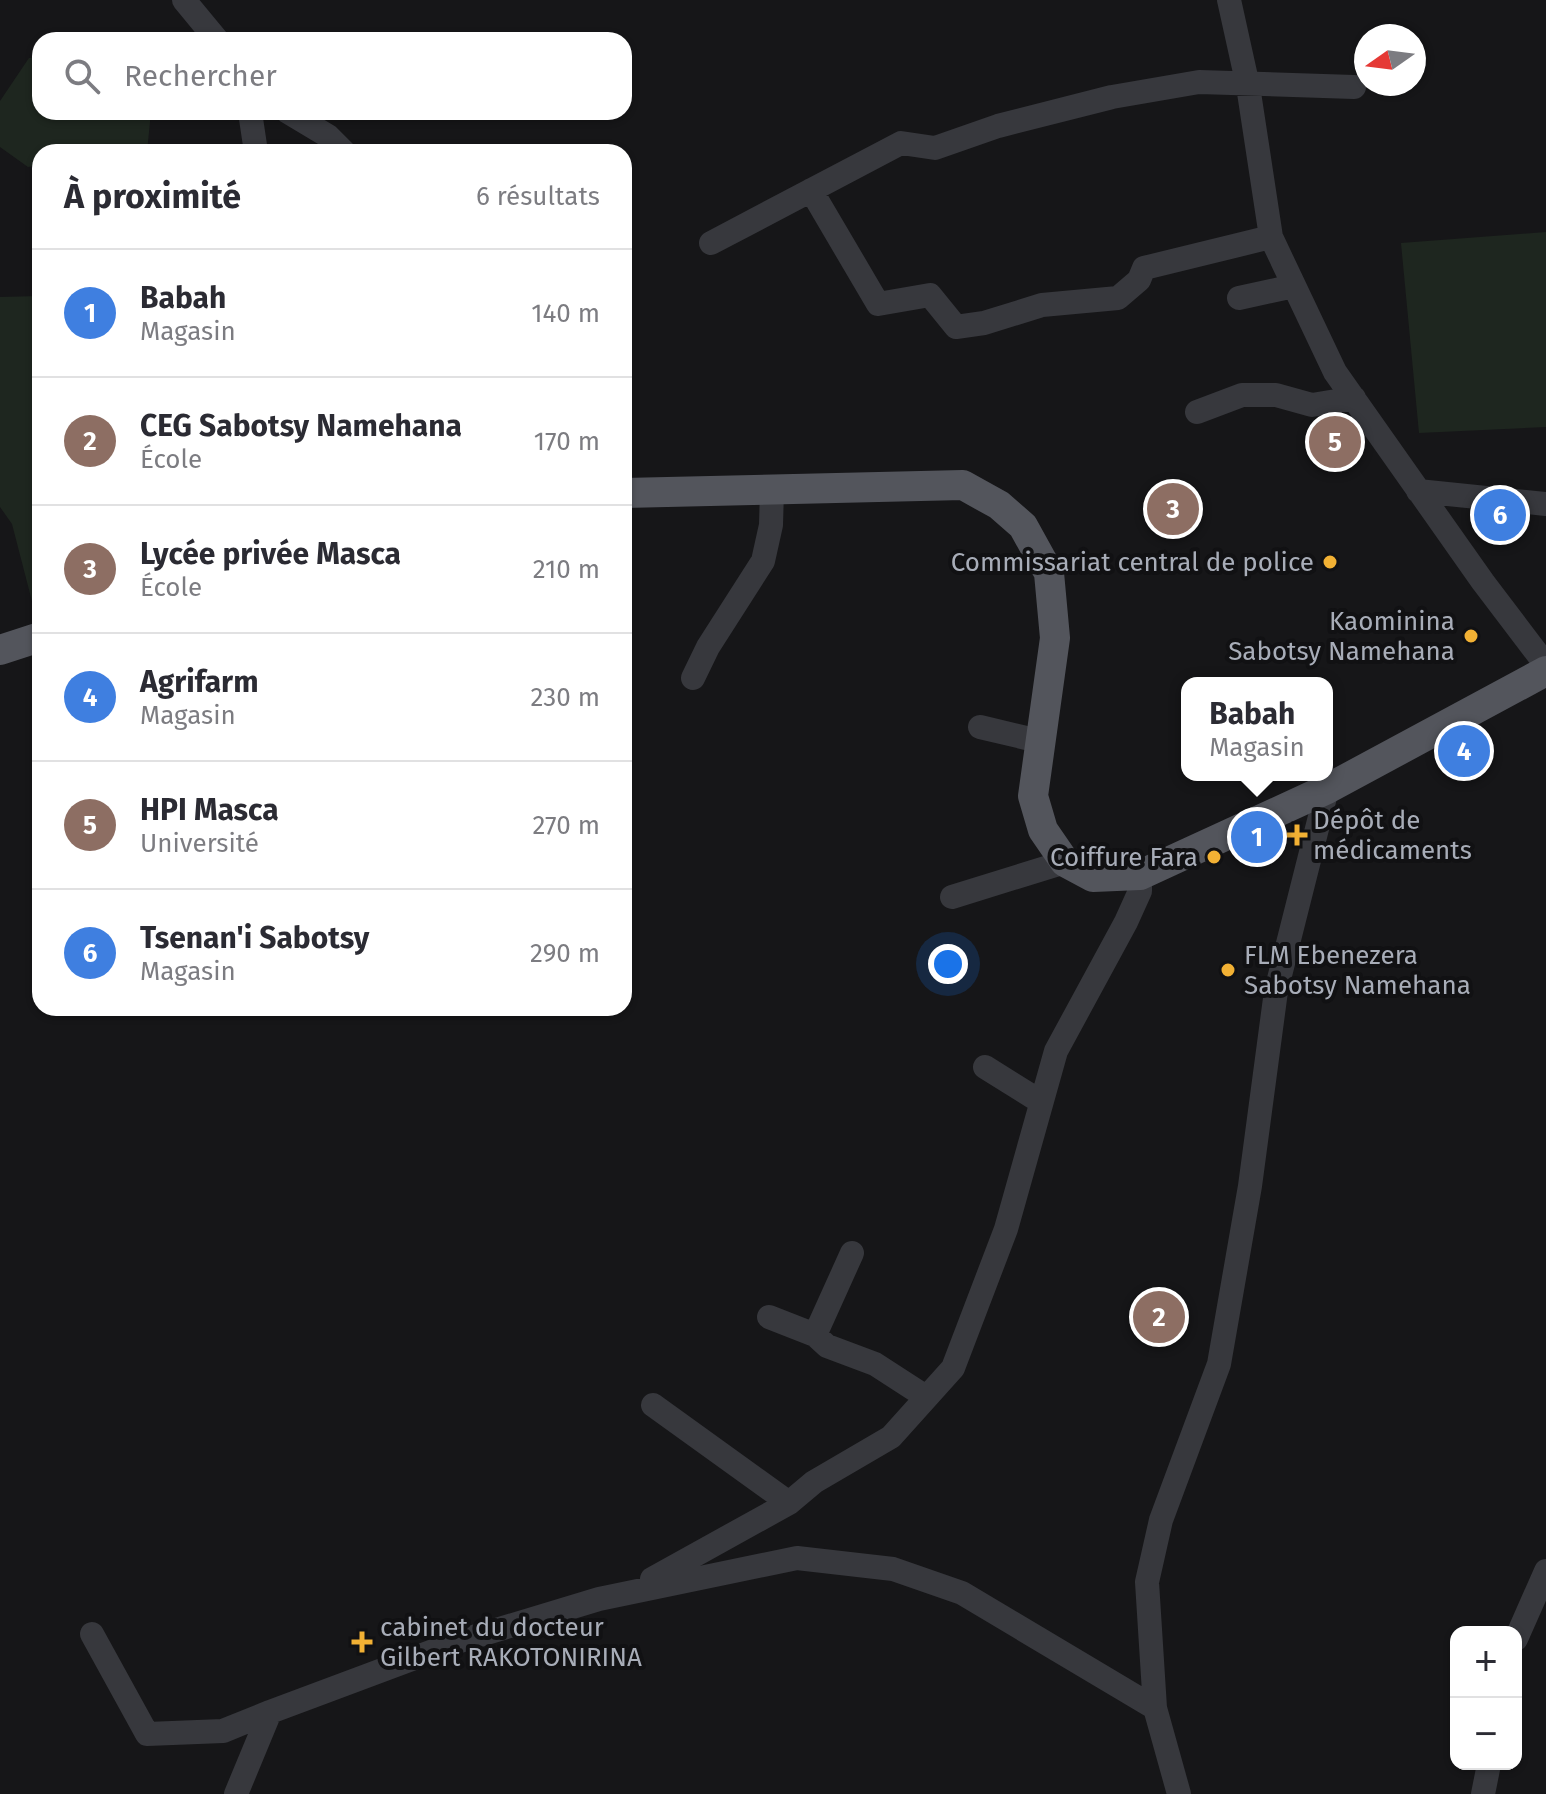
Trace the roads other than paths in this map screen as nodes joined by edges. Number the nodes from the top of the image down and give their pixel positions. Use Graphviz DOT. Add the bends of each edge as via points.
graph roads {
  1 [pos="184,0"];
  2 [pos="1229,0"];
  3 [pos="210,32"];
  4 [pos="1248,86"];
  5 [pos="1354,87"];
  6 [pos="251,120"];
  7 [pos="301,120"];
  8 [pos="255,144"];
  9 [pos="336,144"];
  10 [pos="811,190"];
  11 [pos="1271,237"];
  12 [pos="711,243"];
  13 [pos="1294,286"];
  14 [pos="1239,298"];
  15 [pos="1354,398"];
  16 [pos="1197,412"];
  17 [pos="772,490"];
  18 [pos="1418,491"];
  19 [pos="632,493"];
  20 [pos="1546,504"];
  21 [pos="32,640"];
  22 [pos="0,650"];
  23 [pos="1546,668"];
  24 [pos="693,678"];
  25 [pos="980,727"];
  26 [pos="1039,741"];
  27 [pos="1327,789"];
  28 [pos="1065,862"];
  29 [pos="1140,875"];
  30 [pos="952,897"];
  31 [pos="985,1067"];
  32 [pos="1041,1102"];
  33 [pos="852,1253"];
  34 [pos="769,1317"];
  35 [pos="815,1335"];
  36 [pos="926,1397"];
  37 [pos="653,1405"];
  38 [pos="789,1503"];
  39 [pos="1546,1571"];
  40 [pos="633,1590"];
  41 [pos="1522,1626"];
  42 [pos="92,1634"];
  43 [pos="1155,1708"];
  44 [pos="270,1712"];
  45 [pos="1488,1770"];
  46 [pos="236,1794"];
  47 [pos="1179,1794"];
  48 [pos="1483,1794"];
  1 -- 3 [label="street"];
  2 -- 4 [label="street"];
  4 -- 5 [label="street"];
  4 -- 10 [label="street" via="1199,82 1163,87 998,126 935,148 901,143"];
  4 -- 11 [label="street"];
  6 -- 8 [label="street"];
  7 -- 9 [label="street"];
  10 -- 11 [label="street" via="878,304 930,295 956,327 1042,305 1118,298 1139,280 1144,268"];
  10 -- 12 [label="street"];
  11 -- 13 [label="street"];
  13 -- 14 [label="street"];
  13 -- 15 [label="street" via="1335,372"];
  15 -- 16 [label="street" via="1312,405 1276,395 1242,395"];
  15 -- 18 [label="street"];
  17 -- 19 [label="main road"];
  17 -- 24 [label="street" via="763,561"];
  17 -- 26 [label="main road" via="963,485 1023,526 1049,573 1055,638"];
  18 -- 20 [label="street"];
  18 -- 23 [label="street"];
  21 -- 22 [label="main road"];
  23 -- 27 [label="main road"];
  25 -- 26 [label="street"];
  26 -- 28 [label="main road" via="1033,796 1043,830"];
  27 -- 29 [label="main road"];
  27 -- 43 [label="street" via="1276,991 1219,1364 1161,1520 1147,1582"];
  28 -- 29 [label="main road" via="1093,877"];
  28 -- 30 [label="street"];
  29 -- 32 [label="street" via="1140,891 1126,922 1056,1051"];
  31 -- 32 [label="street"];
  32 -- 36 [label="street" via="1006,1229 953,1368"];
  33 -- 35 [label="street"];
  34 -- 35 [label="street"];
  35 -- 36 [label="street"];
  36 -- 38 [label="street" via="891,1437 814,1482"];
  37 -- 38 [label="street"];
  38 -- 40 [label="street"];
  39 -- 41 [label="street"];
  40 -- 43 [label="street" via="797,1558 893,1569 962,1593"];
  40 -- 44 [label="street" via="460,1641"];
  42 -- 44 [label="street" via="147,1734 223,1731"];
  43 -- 47 [label="street"];
  44 -- 46 [label="street"];
  45 -- 48 [label="street"];
}
